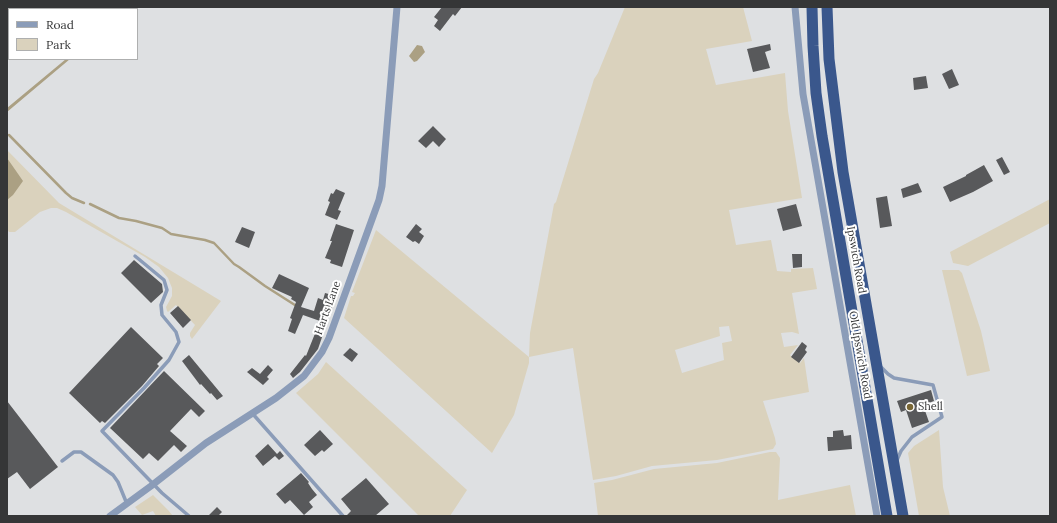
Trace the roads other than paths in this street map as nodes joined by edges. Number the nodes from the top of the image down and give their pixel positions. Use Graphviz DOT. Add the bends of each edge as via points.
graph roads {
  1 [pos="397,7"];
  2 [pos="795,7"];
  3 [pos="805,7"];
  4 [pos="812,7"];
  5 [pos="827,7"];
  6 [pos="813,46"];
  7 [pos="135,256"];
  8 [pos="876,362"];
  9 [pos="252,413"];
  10 [pos="62,461"];
  11 [pos="895,467"];
  12 [pos="154,484"];
  13 [pos="127,504"];
  14 [pos="110,516"];
  15 [pos="189,516"];
  16 [pos="342,516"];
  17 [pos="877,516"];
  18 [pos="887,516"];
  19 [pos="903,516"];
  1 -- 9 [label="street, Harts Lane" via="379,200 322,352 304,376"];
  2 -- 17 [label="street, Old Ipswich Road" via="803,94"];
  3 -- 6 [label="highway" via="806,25"];
  4 -- 6 [label="highway, Ipswich Road"];
  5 -- 8 [label="highway, Ipswich Road" via="829,59 838,142"];
  6 -- 18 [label="highway, Ipswich Road" via="822,136"];
  7 -- 12 [label="lane" via="164,280 167,290 161,305 162,315 176,332 179,342 169,360 102,431"];
  8 -- 11 [label="highway, Ipswich Road"];
  8 -- 11 [label="lane" via="894,378 933,385 942,417 916,434 904,446"];
  9 -- 12 [label="street, Harts Lane" via="206,443"];
  9 -- 16 [label="lane"];
  10 -- 13 [label="lane" via="74,452 81,452 116,479"];
  11 -- 19 [label="highway, Ipswich Road"];
  12 -- 13 [label="street, Harts Lane"];
  12 -- 15 [label="lane"];
  13 -- 14 [label="street, Harts Lane"];
}
